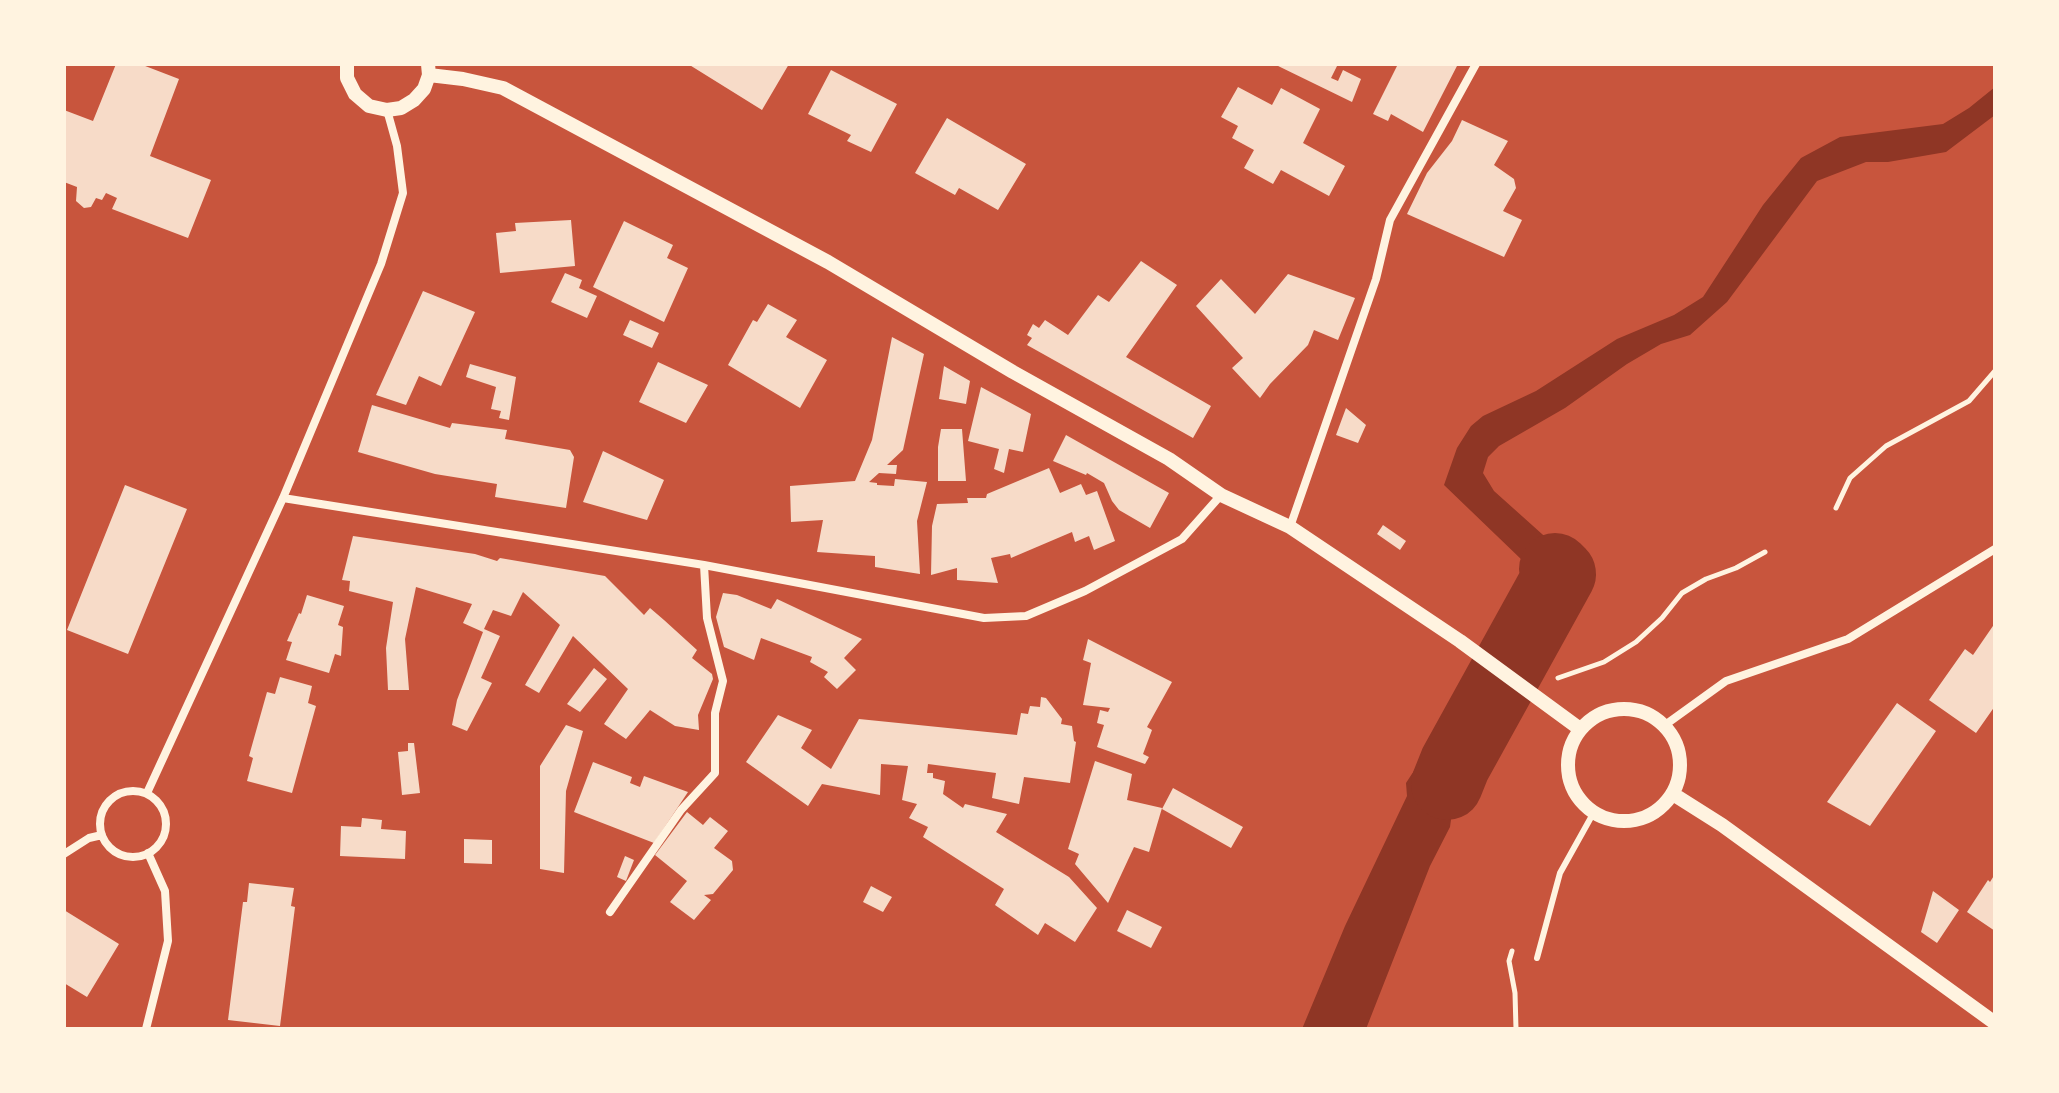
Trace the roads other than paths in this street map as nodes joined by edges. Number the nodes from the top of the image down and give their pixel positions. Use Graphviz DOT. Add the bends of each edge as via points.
graph roads {
  1 [pos="347,64"];
  2 [pos="1476,64"];
  3 [pos="428,69"];
  4 [pos="387,110"];
  5 [pos="1221,495"];
  6 [pos="283,498"];
  7 [pos="1290,527"];
  8 [pos="1995,549"];
  9 [pos="704,565"];
  10 [pos="1665,725"];
  11 [pos="1580,729"];
  12 [pos="147,793"];
  13 [pos="1673,794"];
  14 [pos="1594,812"];
  15 [pos="102,835"];
  16 [pos="148,853"];
  17 [pos="64,854"];
  18 [pos="610,912"];
  19 [pos="1537,958"];
  20 [pos="1995,1023"];
  21 [pos="146,1029"];
  1 -- 4 [label="street" via="355,94 369,106"];
  2 -- 7 [label="street" via="1390,220 1376,279"];
  3 -- 4 [label="street" via="424,89 414,100"];
  3 -- 5 [label="street" via="503,88 828,262 1169,459"];
  4 -- 6 [label="street" via="403,193 381,264"];
  5 -- 7 [label="street"];
  5 -- 9 [label="street" via="1182,539 1026,616 984,618"];
  6 -- 9 [label="street"];
  6 -- 12 [label="street"];
  7 -- 11 [label="street"];
  8 -- 10 [label="street" via="1848,639 1726,681"];
  9 -- 18 [label="street" via="707,618 723,681 715,713 715,773 681,810"];
  10 -- 11 [label="street" via="1640,711 1612,709"];
  10 -- 13 [label="street" via="1681,758"];
  11 -- 14 [label="street" via="1567,764 1579,800"];
  12 -- 15 [label="street" via="125,791 106,804"];
  12 -- 16 [label="street" via="165,818 163,839"];
  13 -- 14 [label="street" via="1646,817 1628,821"];
  13 -- 20 [label="street"];
  14 -- 19 [label="lane" via="1560,873"];
  15 -- 16 [label="street" via="126,856"];
  15 -- 17 [label="street"];
  16 -- 21 [label="street" via="165,891 168,941"];
}
